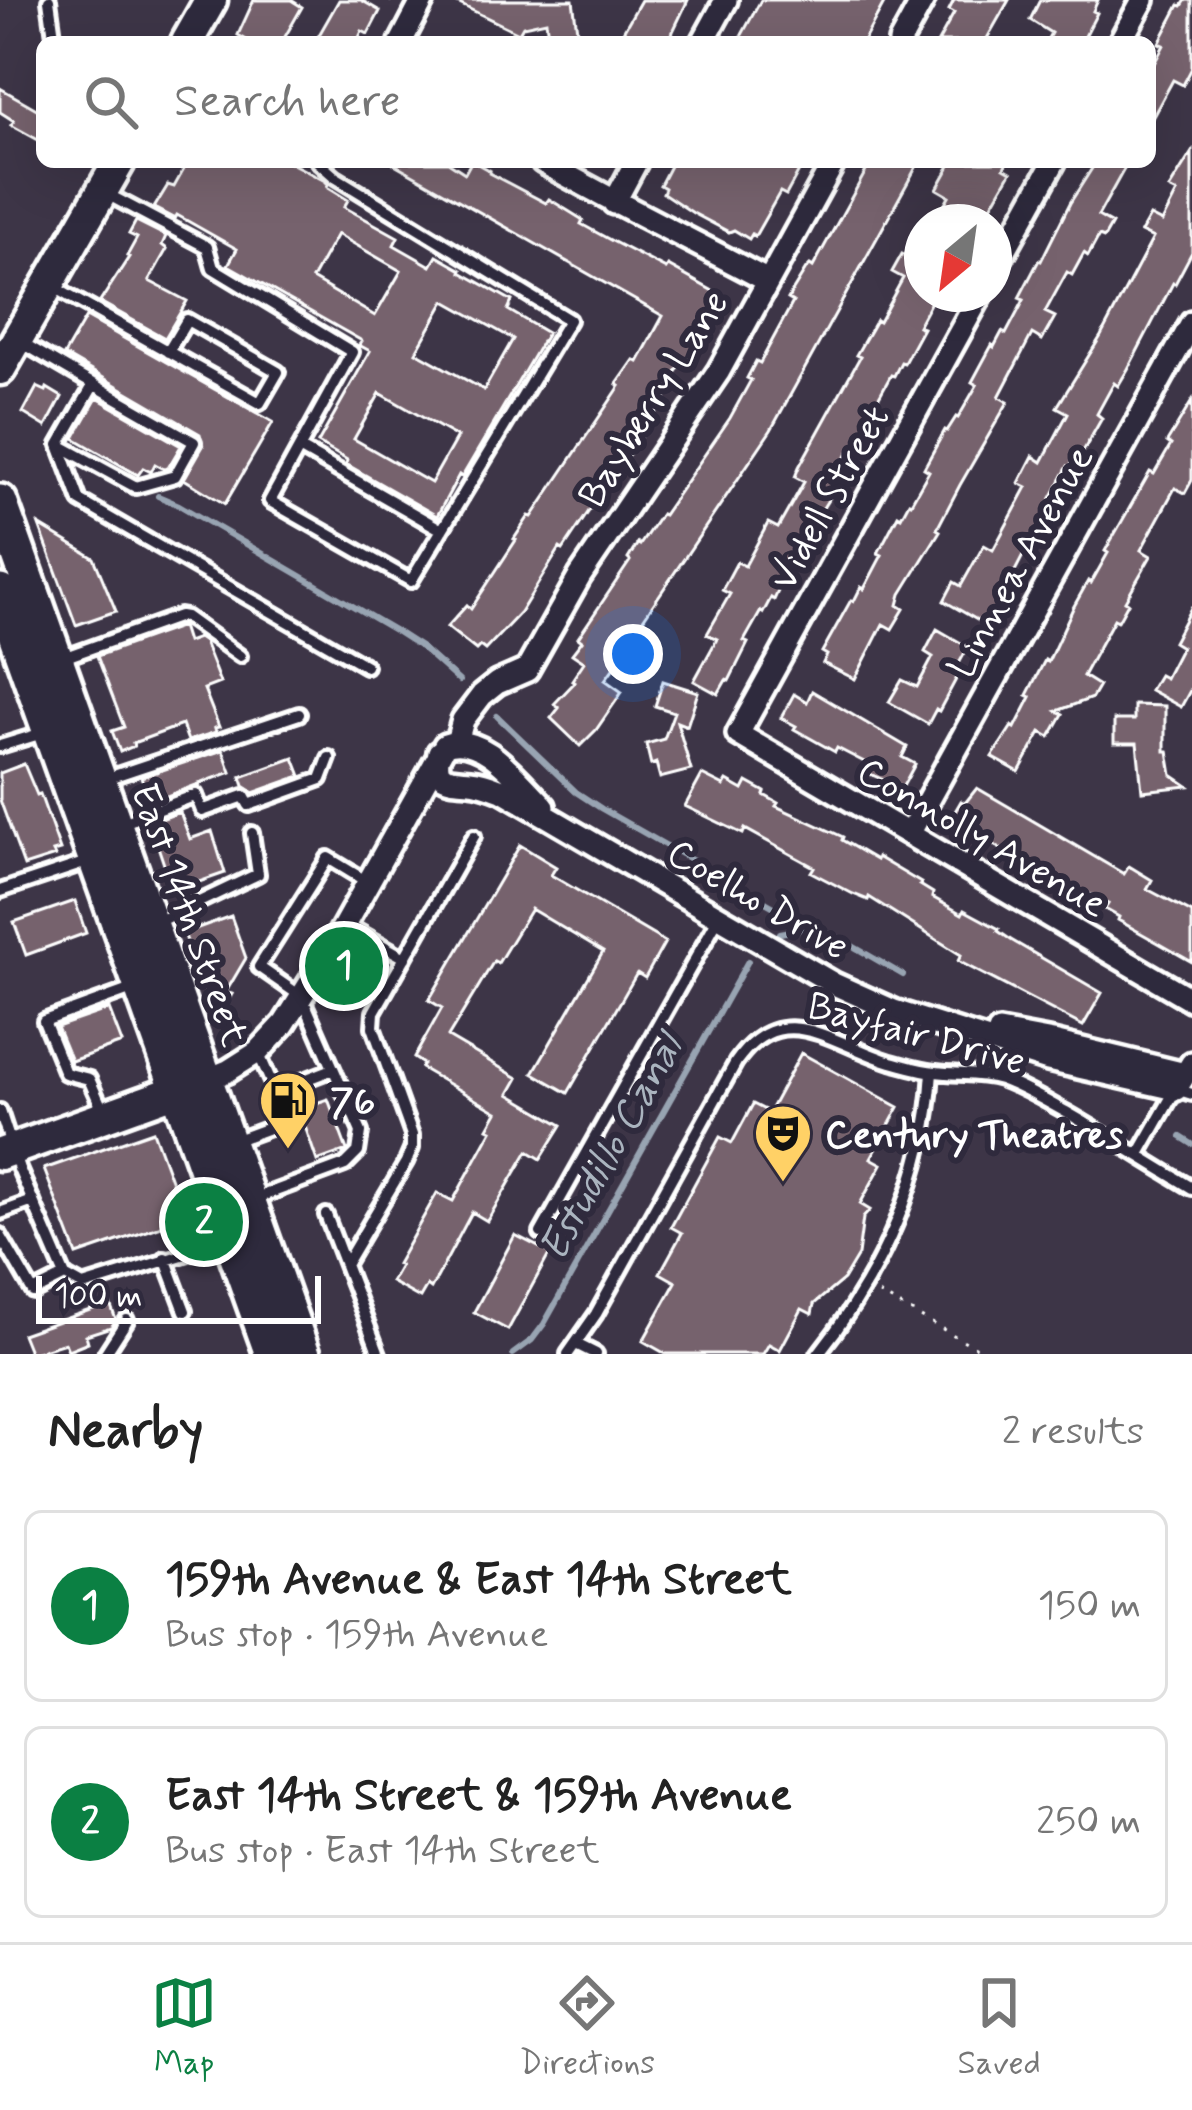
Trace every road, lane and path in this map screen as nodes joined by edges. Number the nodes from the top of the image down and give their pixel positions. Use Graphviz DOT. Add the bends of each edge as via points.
graph roads {
  1 [pos="49,0"];
  2 [pos="389,0"];
  3 [pos="423,0"];
  4 [pos="726,0"];
  5 [pos="923,0"];
  6 [pos="1143,0"];
  7 [pos="209,1"];
  8 [pos="401,7"];
  9 [pos="54,36"];
  10 [pos="190,36"];
  11 [pos="404,36"];
  12 [pos="706,36"];
  13 [pos="903,36"];
  14 [pos="1123,36"];
  15 [pos="115,168"];
  16 [pos="325,168"];
  17 [pos="554,168"];
  18 [pos="633,168"];
  19 [pos="831,168"];
  20 [pos="1051,168"];
  21 [pos="102,191"];
  22 [pos="614,202"];
  23 [pos="1012,238"];
  24 [pos="768,281"];
  25 [pos="50,285"];
  26 [pos="971,312"];
  27 [pos="1192,323"];
  28 [pos="18,340"];
  29 [pos="168,352"];
  30 [pos="0,369"];
  31 [pos="94,384"];
  32 [pos="58,445"];
  33 [pos="299,448"];
  34 [pos="0,502"];
  35 [pos="442,530"];
  36 [pos="0,592"];
  37 [pos="7,634"];
  38 [pos="240,656"];
  39 [pos="56,661"];
  40 [pos="366,666"];
  41 [pos="299,714"];
  42 [pos="50,731"];
  43 [pos="738,734"];
  44 [pos="0,746"];
  45 [pos="453,746"];
  46 [pos="328,758"];
  47 [pos="460,781"];
  48 [pos="98,782"];
  49 [pos="412,802"];
  50 [pos="115,826"];
  51 [pos="571,830"];
  52 [pos="252,833"];
  53 [pos="909,834"];
  54 [pos="474,836"];
  55 [pos="96,859"];
  56 [pos="369,883"];
  57 [pos="0,889"];
  58 [pos="719,917"];
  59 [pos="345,924"];
  60 [pos="150,926"];
  61 [pos="405,958"];
  62 [pos="141,986"];
  63 [pos="302,997"];
  64 [pos="1192,1000"];
  65 [pos="258,1052"];
  66 [pos="333,1069"];
  67 [pos="932,1072"];
  68 [pos="1187,1079"];
  69 [pos="192,1085"];
  70 [pos="276,1091"];
  71 [pos="0,1111"];
  72 [pos="106,1116"];
  73 [pos="227,1143"];
  74 [pos="6,1152"];
  75 [pos="1139,1154"];
  76 [pos="1192,1188"];
  77 [pos="33,1201"];
  78 [pos="248,1201"];
  79 [pos="0,1214"];
  80 [pos="326,1215"];
  81 [pos="541,1233"];
  82 [pos="0,1234"];
  83 [pos="232,1240"];
  84 [pos="165,1258"];
  85 [pos="345,1265"];
  86 [pos="65,1276"];
  87 [pos="867,1283"];
  88 [pos="185,1311"];
  89 [pos="127,1320"];
  90 [pos="572,1349"];
  91 [pos="105,1354"];
  92 [pos="272,1354"];
  93 [pos="303,1354"];
  94 [pos="379,1354"];
  95 [pos="596,1354"];
  96 [pos="818,1354"];
  97 [pos="988,1354"];
  1 -- 9 [label="lane"];
  2 -- 8 [label="path"];
  3 -- 11 [label="street"];
  4 -- 12 [label="street"];
  5 -- 13 [label="street"];
  6 -- 14 [label="street"];
  7 -- 10 [label="street"];
  15 -- 21 [label="street"];
  16 -- 35 [label="lane" via="569,320"];
  17 -- 22 [label="street"];
  18 -- 22 [label="street"];
  19 -- 24 [label="street, Bayberry Lane"];
  20 -- 23 [label="street"];
  21 -- 25 [label="street"];
  21 -- 33 [label="lane" via="207,248 213,268 352,352"];
  22 -- 24 [label="street"];
  24 -- 45 [label="street, Bayberry Lane" via="527,670 482,695"];
  25 -- 28 [label="street"];
  25 -- 29 [label="lane"];
  26 -- 43 [label="street, Videll Street"];
  27 -- 53 [label="street, Linnea Avenue"];
  28 -- 30 [label="street"];
  28 -- 31 [label="lane"];
  29 -- 29 [label="lane" via="260,403 278,371 187,320"];
  31 -- 32 [label="lane"];
  31 -- 32 [label="lane" via="194,442 175,476 136,487"];
  32 -- 40 [label="lane" via="80,501"];
  33 -- 35 [label="lane"];
  33 -- 35 [label="lane" via="270,501 411,581"];
  34 -- 39 [label="main road, East 14th Street"];
  36 -- 37 [label="main road, East 14th Street"];
  37 -- 42 [label="main road, East 14th Street"];
  38 -- 39 [label="lane" via="180,616"];
  39 -- 48 [label="main road, East 14th Street"];
  41 -- 48 [label="lane"];
  42 -- 44 [label="lane"];
  42 -- 55 [label="main road, East 14th Street"];
  43 -- 53 [label="street, Connolly Avenue"];
  45 -- 47 [label="street" via="470,748 476,760"];
  45 -- 47 [label="street" via="436,758 448,780"];
  45 -- 49 [label="street"];
  45 -- 51 [label="street, Coelho Drive" via="492,755"];
  46 -- 50 [label="lane" via="321,779 249,805 244,796 202,811 196,795"];
  47 -- 49 [label="street"];
  47 -- 51 [label="street, Coelho Drive" via="502,790"];
  48 -- 50 [label="main road, East 14th Street"];
  49 -- 56 [label="street"];
  50 -- 60 [label="main road, East 14th Street"];
  51 -- 58 [label="street, Coelho Drive"];
  52 -- 60 [label="lane" via="258,874"];
  53 -- 64 [label="street, Connolly Avenue"];
  54 -- 61 [label="lane"];
  55 -- 57 [label="lane"];
  55 -- 62 [label="main road, East 14th Street"];
  56 -- 59 [label="street"];
  56 -- 63 [label="lane" via="328,858 259,967"];
  58 -- 68 [label="street, Coelho Drive" via="883,1007"];
  58 -- 81 [label="lane"];
  59 -- 61 [label="lane"];
  59 -- 63 [label="street"];
  60 -- 69 [label="main road, East 14th Street"];
  61 -- 85 [label="lane" via="373,1027 412,1148"];
  62 -- 69 [label="main road, East 14th Street"];
  62 -- 72 [label="lane" via="44,1021 65,1073 89,1078"];
  63 -- 65 [label="street"];
  63 -- 66 [label="lane"];
  65 -- 69 [label="street"];
  65 -- 70 [label="lane"];
  66 -- 70 [label="lane"];
  66 -- 78 [label="lane" via="361,1132 358,1152 345,1165"];
  67 -- 75 [label="lane, Bayfair Drive" via="1013,1084"];
  67 -- 87 [label="lane" via="912,1178"];
  67 -- 90 [label="lane, Bayfair Drive" via="806,1028 756,1037"];
  68 -- 75 [label="lane"];
  69 -- 72 [label="street"];
  69 -- 73 [label="main road, East 14th Street"];
  69 -- 83 [label="main road, East 14th Street"];
  70 -- 73 [label="lane" via="288,1121"];
  71 -- 74 [label="lane"];
  72 -- 74 [label="street"];
  73 -- 78 [label="main road, East 14th Street"];
  74 -- 77 [label="lane"];
  75 -- 76 [label="lane, Bayfair Drive"];
  77 -- 79 [label="lane"];
  77 -- 86 [label="lane"];
  78 -- 93 [label="main road, East 14th Street"];
  80 -- 85 [label="lane"];
  82 -- 86 [label="lane" via="33,1292"];
  83 -- 84 [label="lane"];
  83 -- 92 [label="main road, East 14th Street"];
  84 -- 86 [label="lane" via="82,1286"];
  84 -- 88 [label="lane"];
  85 -- 94 [label="lane"];
  87 -- 96 [label="lane"];
  87 -- 97 [label="path"];
  89 -- 91 [label="lane"];
  90 -- 95 [label="lane"];
}
